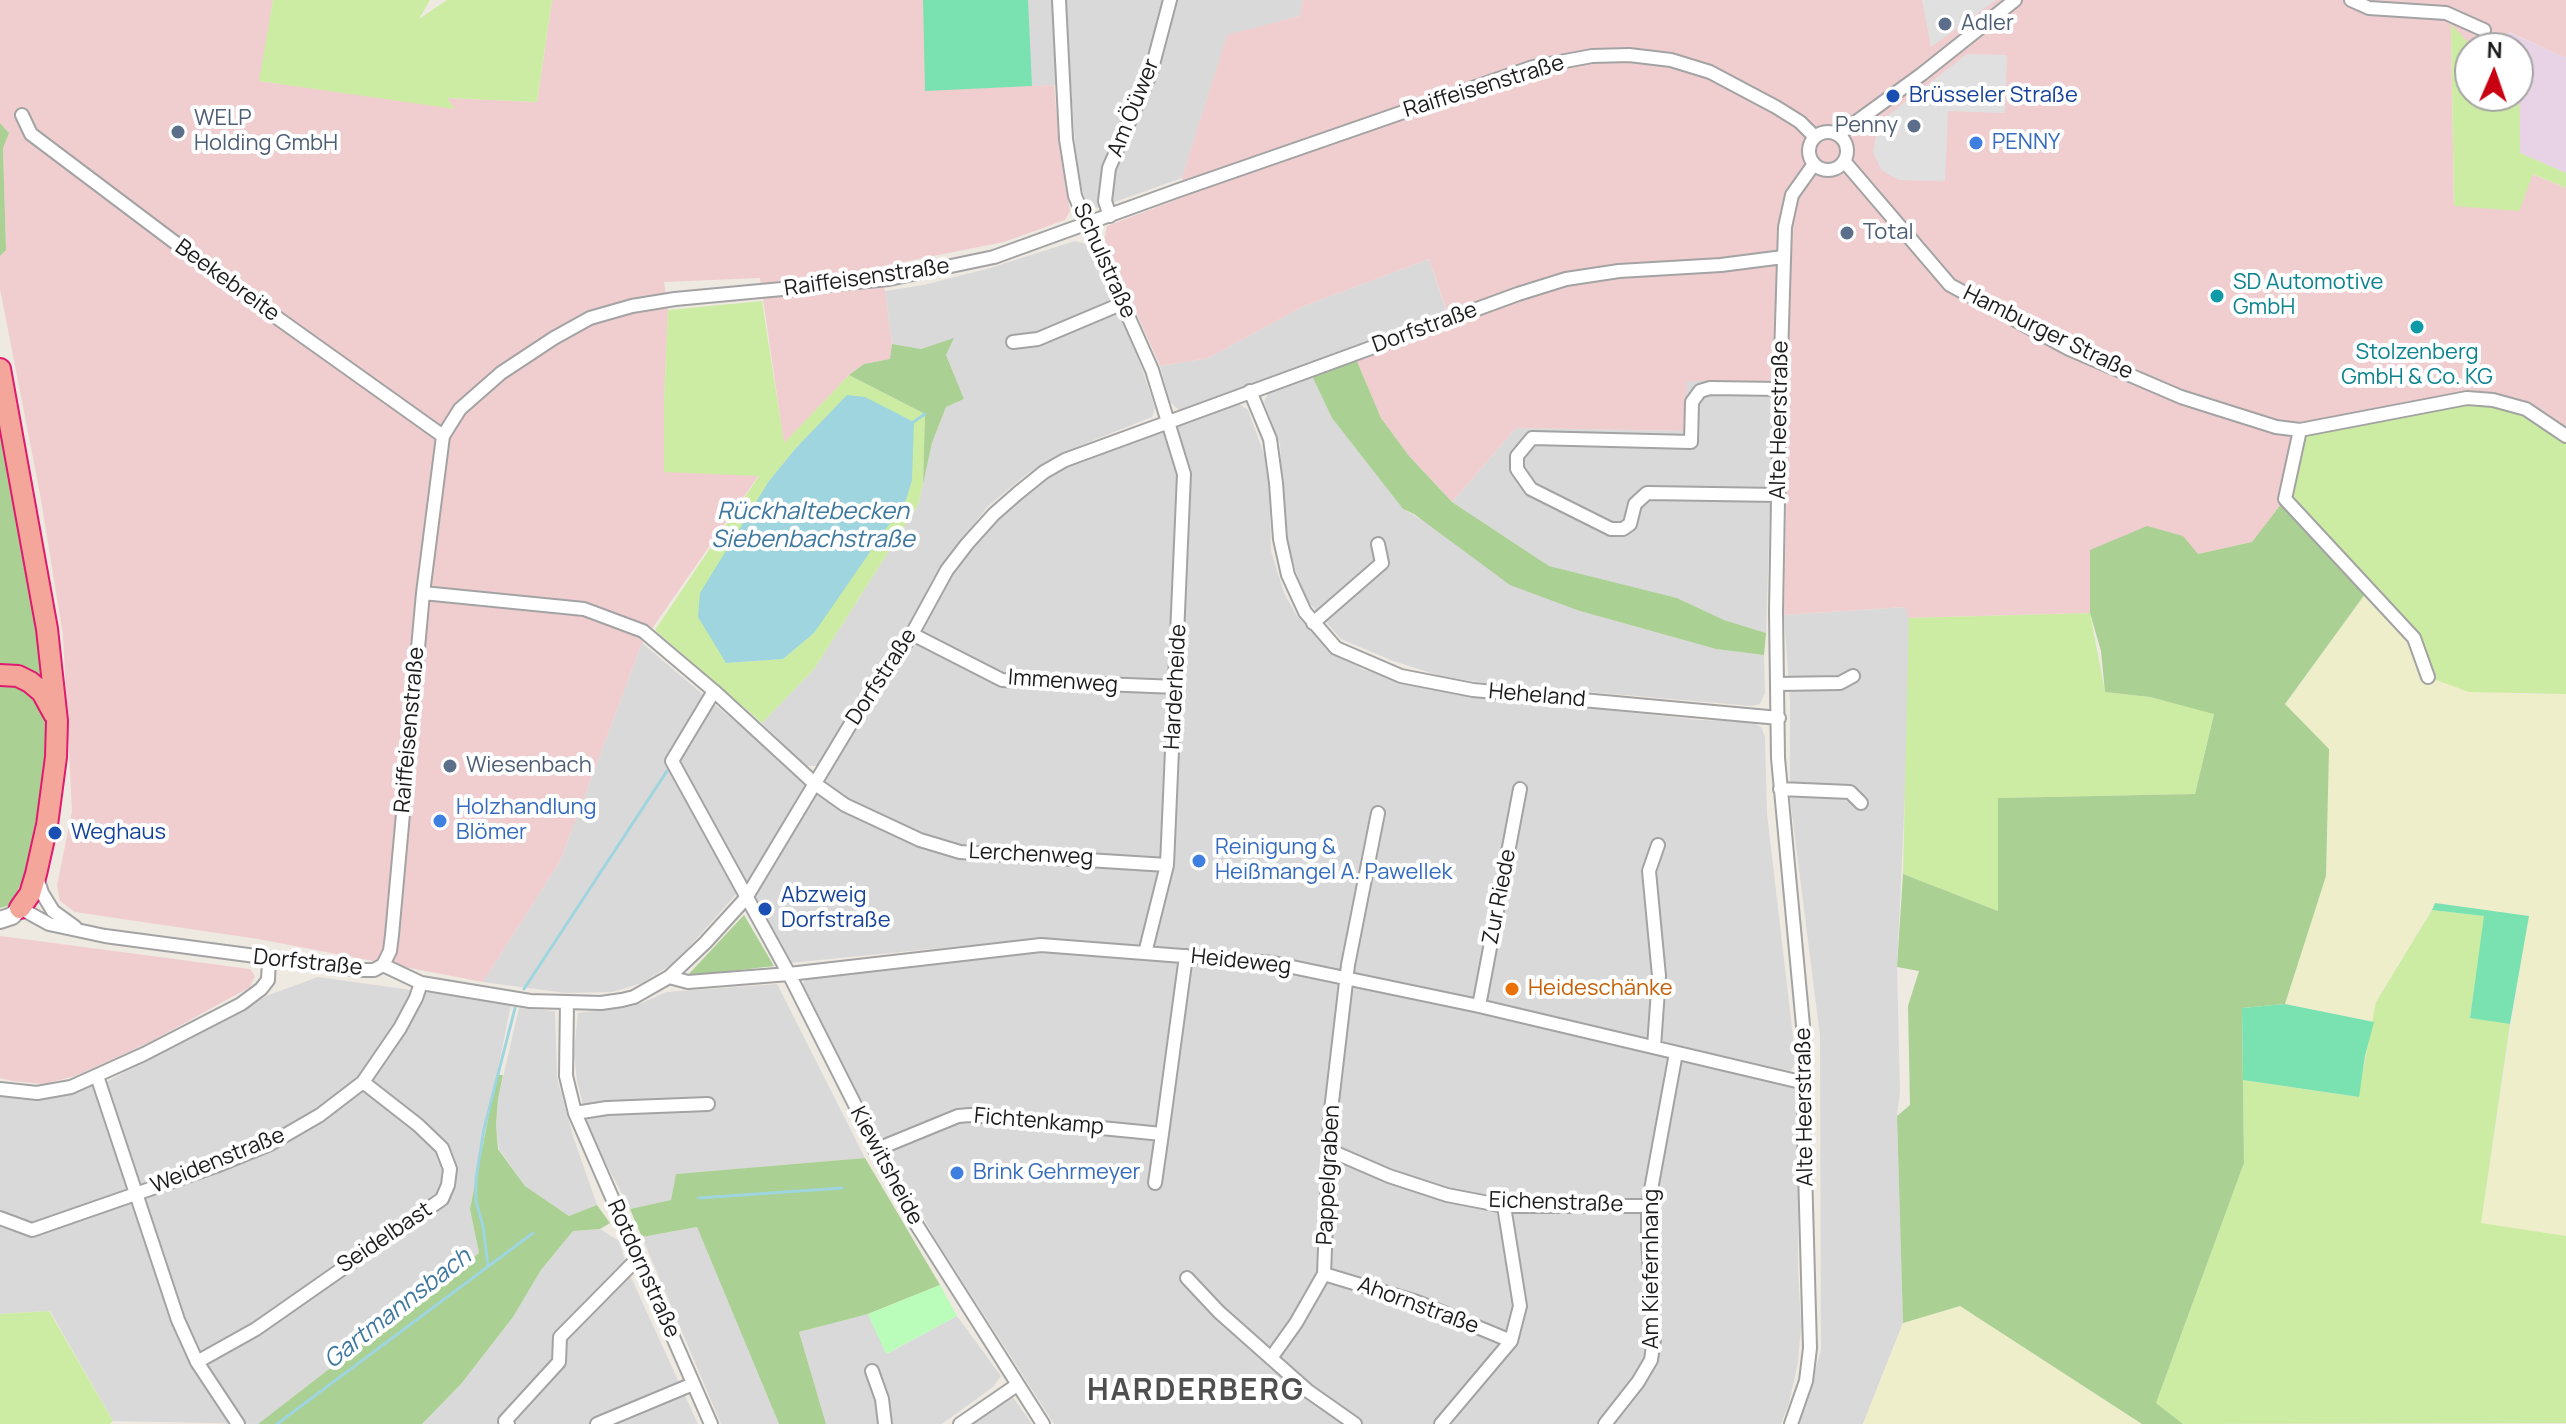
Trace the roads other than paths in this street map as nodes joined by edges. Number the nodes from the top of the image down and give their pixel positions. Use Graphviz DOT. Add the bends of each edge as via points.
graph roads {
  1 [pos="1059,0"];
  2 [pos="1170,0"];
  3 [pos="2015,0"];
  4 [pos="2351,0"];
  5 [pos="2484,30"];
  6 [pos="22,115"];
  7 [pos="1815,137"];
  8 [pos="1842,139"];
  9 [pos="1844,161"];
  10 [pos="1814,164"];
  11 [pos="1110,216"];
  12 [pos="1086,224"];
  13 [pos="1783,257"];
  14 [pos="1121,304"];
  15 [pos="1013,342"];
  16 [pos="0,369"];
  17 [pos="1780,389"];
  18 [pos="1250,391"];
  19 [pos="1168,421"];
  20 [pos="2300,430"];
  21 [pos="443,436"];
  22 [pos="2566,436"];
  23 [pos="1779,495"];
  24 [pos="1378,544"];
  25 [pos="423,593"];
  26 [pos="1313,623"];
  27 [pos="912,634"];
  28 [pos="0,675"];
  29 [pos="1853,676"];
  30 [pos="2428,677"];
  31 [pos="1778,684"];
  32 [pos="1177,687"];
  33 [pos="714,691"];
  34 [pos="1779,718"];
  35 [pos="57,721"];
  36 [pos="814,783"];
  37 [pos="1520,789"];
  38 [pos="1780,789"];
  39 [pos="1861,803"];
  40 [pos="1378,813"];
  41 [pos="1658,845"];
  42 [pos="1167,865"];
  43 [pos="36,874"];
  44 [pos="746,898"];
  45 [pos="20,908"];
  46 [pos="0,920"];
  47 [pos="105,936"];
  48 [pos="1145,953"];
  49 [pos="1186,956"];
  50 [pos="269,959"];
  51 [pos="383,965"];
  52 [pos="789,974"];
  53 [pos="669,977"];
  54 [pos="1349,978"];
  55 [pos="421,983"];
  56 [pos="567,1002"];
  57 [pos="1479,1006"];
  58 [pos="1654,1047"];
  59 [pos="1676,1053"];
  60 [pos="97,1076"];
  61 [pos="363,1082"];
  62 [pos="1805,1083"];
  63 [pos="0,1089"];
  64 [pos="708,1104"];
  65 [pos="575,1113"];
  66 [pos="1162,1134"];
  67 [pos="875,1150"];
  68 [pos="1329,1150"];
  69 [pos="1155,1183"];
  70 [pos="137,1193"];
  71 [pos="1504,1206"];
  72 [pos="1648,1206"];
  73 [pos="0,1218"];
  74 [pos="639,1257"];
  75 [pos="1324,1274"];
  76 [pos="1187,1278"];
  77 [pos="1511,1341"];
  78 [pos="1271,1358"];
  79 [pos="197,1362"];
  80 [pos="872,1371"];
  81 [pos="693,1384"];
  82 [pos="1017,1385"];
  83 [pos="238,1424"];
  84 [pos="508,1424"];
  85 [pos="597,1424"];
  86 [pos="711,1424"];
  87 [pos="885,1424"];
  88 [pos="960,1424"];
  89 [pos="1043,1424"];
  90 [pos="1355,1424"];
  91 [pos="1441,1424"];
  92 [pos="1605,1424"];
  93 [pos="1791,1424"];
  1 -- 12 [label="street, Schulstraße" via="1066,139 1075,196"];
  2 -- 11 [label="street, Am Öüwer" via="1151,72 1109,168 1105,201"];
  3 -- 8 [label="street"];
  4 -- 5 [label="street" via="2369,8 2446,13"];
  6 -- 21 [label="street, Beekebreite" via="31,134"];
  7 -- 8 [label="street" via="1826,132"];
  7 -- 10 [label="street" via="1809,154"];
  7 -- 11 [label="street, Raiffeisenstraße" via="1776,107 1710,72 1671,60 1592,56 1533,67"];
  8 -- 9 [label="street"];
  9 -- 10 [label="street" via="1830,170"];
  9 -- 20 [label="street, Hamburger Straße" via="1950,285 2069,349 2181,397"];
  10 -- 13 [label="street, Alte Heerstraße" via="1792,195"];
  11 -- 12 [label="street, Raiffeisenstraße"];
  12 -- 14 [label="street, Schulstraße"];
  12 -- 21 [label="street, Raiffeisenstraße" via="994,257 912,276 675,299 590,318 501,373 460,409"];
  13 -- 17 [label="street, Alte Heerstraße"];
  13 -- 18 [label="street, Dorfstraße" via="1566,279"];
  14 -- 15 [label="street" via="1038,339"];
  14 -- 19 [label="street, Schulstraße" via="1152,370"];
  16 -- 35 [label="highway" via="47,629"];
  17 -- 23 [label="street, Alte Heerstraße"];
  17 -- 23 [label="street" via="1700,391 1692,402 1691,442 1532,438 1517,456 1517,469 1531,489 1611,529 1630,524 1635,504 1647,493"];
  18 -- 19 [label="street, Dorfstraße"];
  18 -- 26 [label="street, Heheland" via="1270,439 1288,575"];
  19 -- 27 [label="street, Dorfstraße" via="1065,460 1018,493 947,570"];
  19 -- 32 [label="street, Harderheide" via="1184,474"];
  20 -- 22 [label="street, Hamburger Straße" via="2467,398 2526,409"];
  20 -- 30 [label="street" via="2285,499 2414,638"];
  21 -- 25 [label="street, Raiffeisenstraße"];
  23 -- 31 [label="street, Alte Heerstraße"];
  24 -- 26 [label="street" via="1382,563"];
  25 -- 33 [label="street, Lerchenweg" via="584,609 643,631"];
  25 -- 51 [label="street, Raiffeisenstraße" via="392,935"];
  26 -- 34 [label="street, Heheland" via="1336,648 1401,676 1473,690"];
  27 -- 32 [label="street, Immenweg" via="1002,680"];
  27 -- 36 [label="street, Dorfstraße"];
  28 -- 35 [label="highway" via="30,682 42,692"];
  29 -- 31 [label="street" via="1840,683"];
  31 -- 34 [label="street, Alte Heerstraße"];
  32 -- 42 [label="street, Harderheide"];
  33 -- 36 [label="street, Lerchenweg"];
  33 -- 44 [label="street, Kiewitsheide" via="672,761"];
  34 -- 38 [label="street, Alte Heerstraße"];
  35 -- 43 [label="highway"];
  36 -- 42 [label="street, Lerchenweg" via="845,805 960,852"];
  36 -- 44 [label="street, Dorfstraße"];
  37 -- 57 [label="street, Zur Riede"];
  38 -- 39 [label="street" via="1850,792"];
  38 -- 62 [label="street, Alte Heerstraße" via="1803,1007"];
  40 -- 54 [label="street, Pappelgraben"];
  41 -- 58 [label="street" via="1649,871 1659,976"];
  42 -- 48 [label="street, Harderheide"];
  43 -- 45 [label="highway"];
  43 -- 47 [label="street" via="53,911 72,926"];
  44 -- 52 [label="street, Kiewitsheide"];
  44 -- 53 [label="street, Dorfstraße"];
  45 -- 46 [label="street"];
  45 -- 47 [label="street, Dorfstraße" via="49,924"];
  47 -- 50 [label="street, Dorfstraße"];
  48 -- 49 [label="street, Heideweg"];
  48 -- 52 [label="street, Heideweg" via="1041,945"];
  49 -- 54 [label="street, Heideweg" via="1273,963"];
  49 -- 66 [label="street"];
  50 -- 51 [label="street, Dorfstraße" via="361,970"];
  50 -- 60 [label="street" via="268,980 241,1004"];
  51 -- 55 [label="street, Dorfstraße"];
  52 -- 53 [label="street, Heideweg" via="688,982"];
  52 -- 67 [label="street, Kiewitsheide"];
  53 -- 56 [label="street, Dorfstraße" via="622,1000"];
  54 -- 57 [label="street, Heideweg"];
  54 -- 68 [label="street, Pappelgraben"];
  55 -- 56 [label="street, Dorfstraße"];
  55 -- 61 [label="street, Weidenstraße" via="400,1028"];
  56 -- 65 [label="street, Rotdornstraße" via="566,1076"];
  57 -- 58 [label="street, Heideweg"];
  58 -- 59 [label="street, Heideweg"];
  59 -- 62 [label="street, Heideweg"];
  59 -- 72 [label="street, Am Kiefernhang"];
  60 -- 63 [label="street" via="37,1093"];
  60 -- 70 [label="street"];
  61 -- 70 [label="street, Weidenstraße" via="270,1144"];
  61 -- 79 [label="street, Seidelbast" via="442,1148 450,1169 442,1199 256,1329"];
  62 -- 93 [label="street, Alte Heerstraße" via="1810,1348 1806,1381"];
  64 -- 65 [label="street"];
  65 -- 74 [label="street, Rotdornstraße"];
  66 -- 67 [label="street, Fichtenkamp" via="970,1115"];
  66 -- 69 [label="street"];
  67 -- 82 [label="street, Kiewitsheide"];
  68 -- 71 [label="street, Eichenstraße" via="1447,1195"];
  68 -- 75 [label="street, Pappelgraben"];
  70 -- 73 [label="street, Weidenstraße" via="32,1230"];
  70 -- 79 [label="street"];
  71 -- 72 [label="street, Eichenstraße"];
  71 -- 77 [label="street" via="1520,1306"];
  72 -- 92 [label="street, Am Kiefernhang" via="1651,1360"];
  74 -- 81 [label="street, Rotdornstraße"];
  74 -- 84 [label="street" via="560,1337 559,1362 505,1421"];
  75 -- 77 [label="street, Ahornstraße" via="1417,1302"];
  75 -- 78 [label="street, Pappelgraben"];
  76 -- 78 [label="street"];
  77 -- 91 [label="street"];
  78 -- 90 [label="street"];
  79 -- 83 [label="street"];
  80 -- 87 [label="street"];
  81 -- 85 [label="street"];
  81 -- 86 [label="street, Rotdornstraße"];
  82 -- 88 [label="street"];
  82 -- 89 [label="street, Kiewitsheide"];
}
